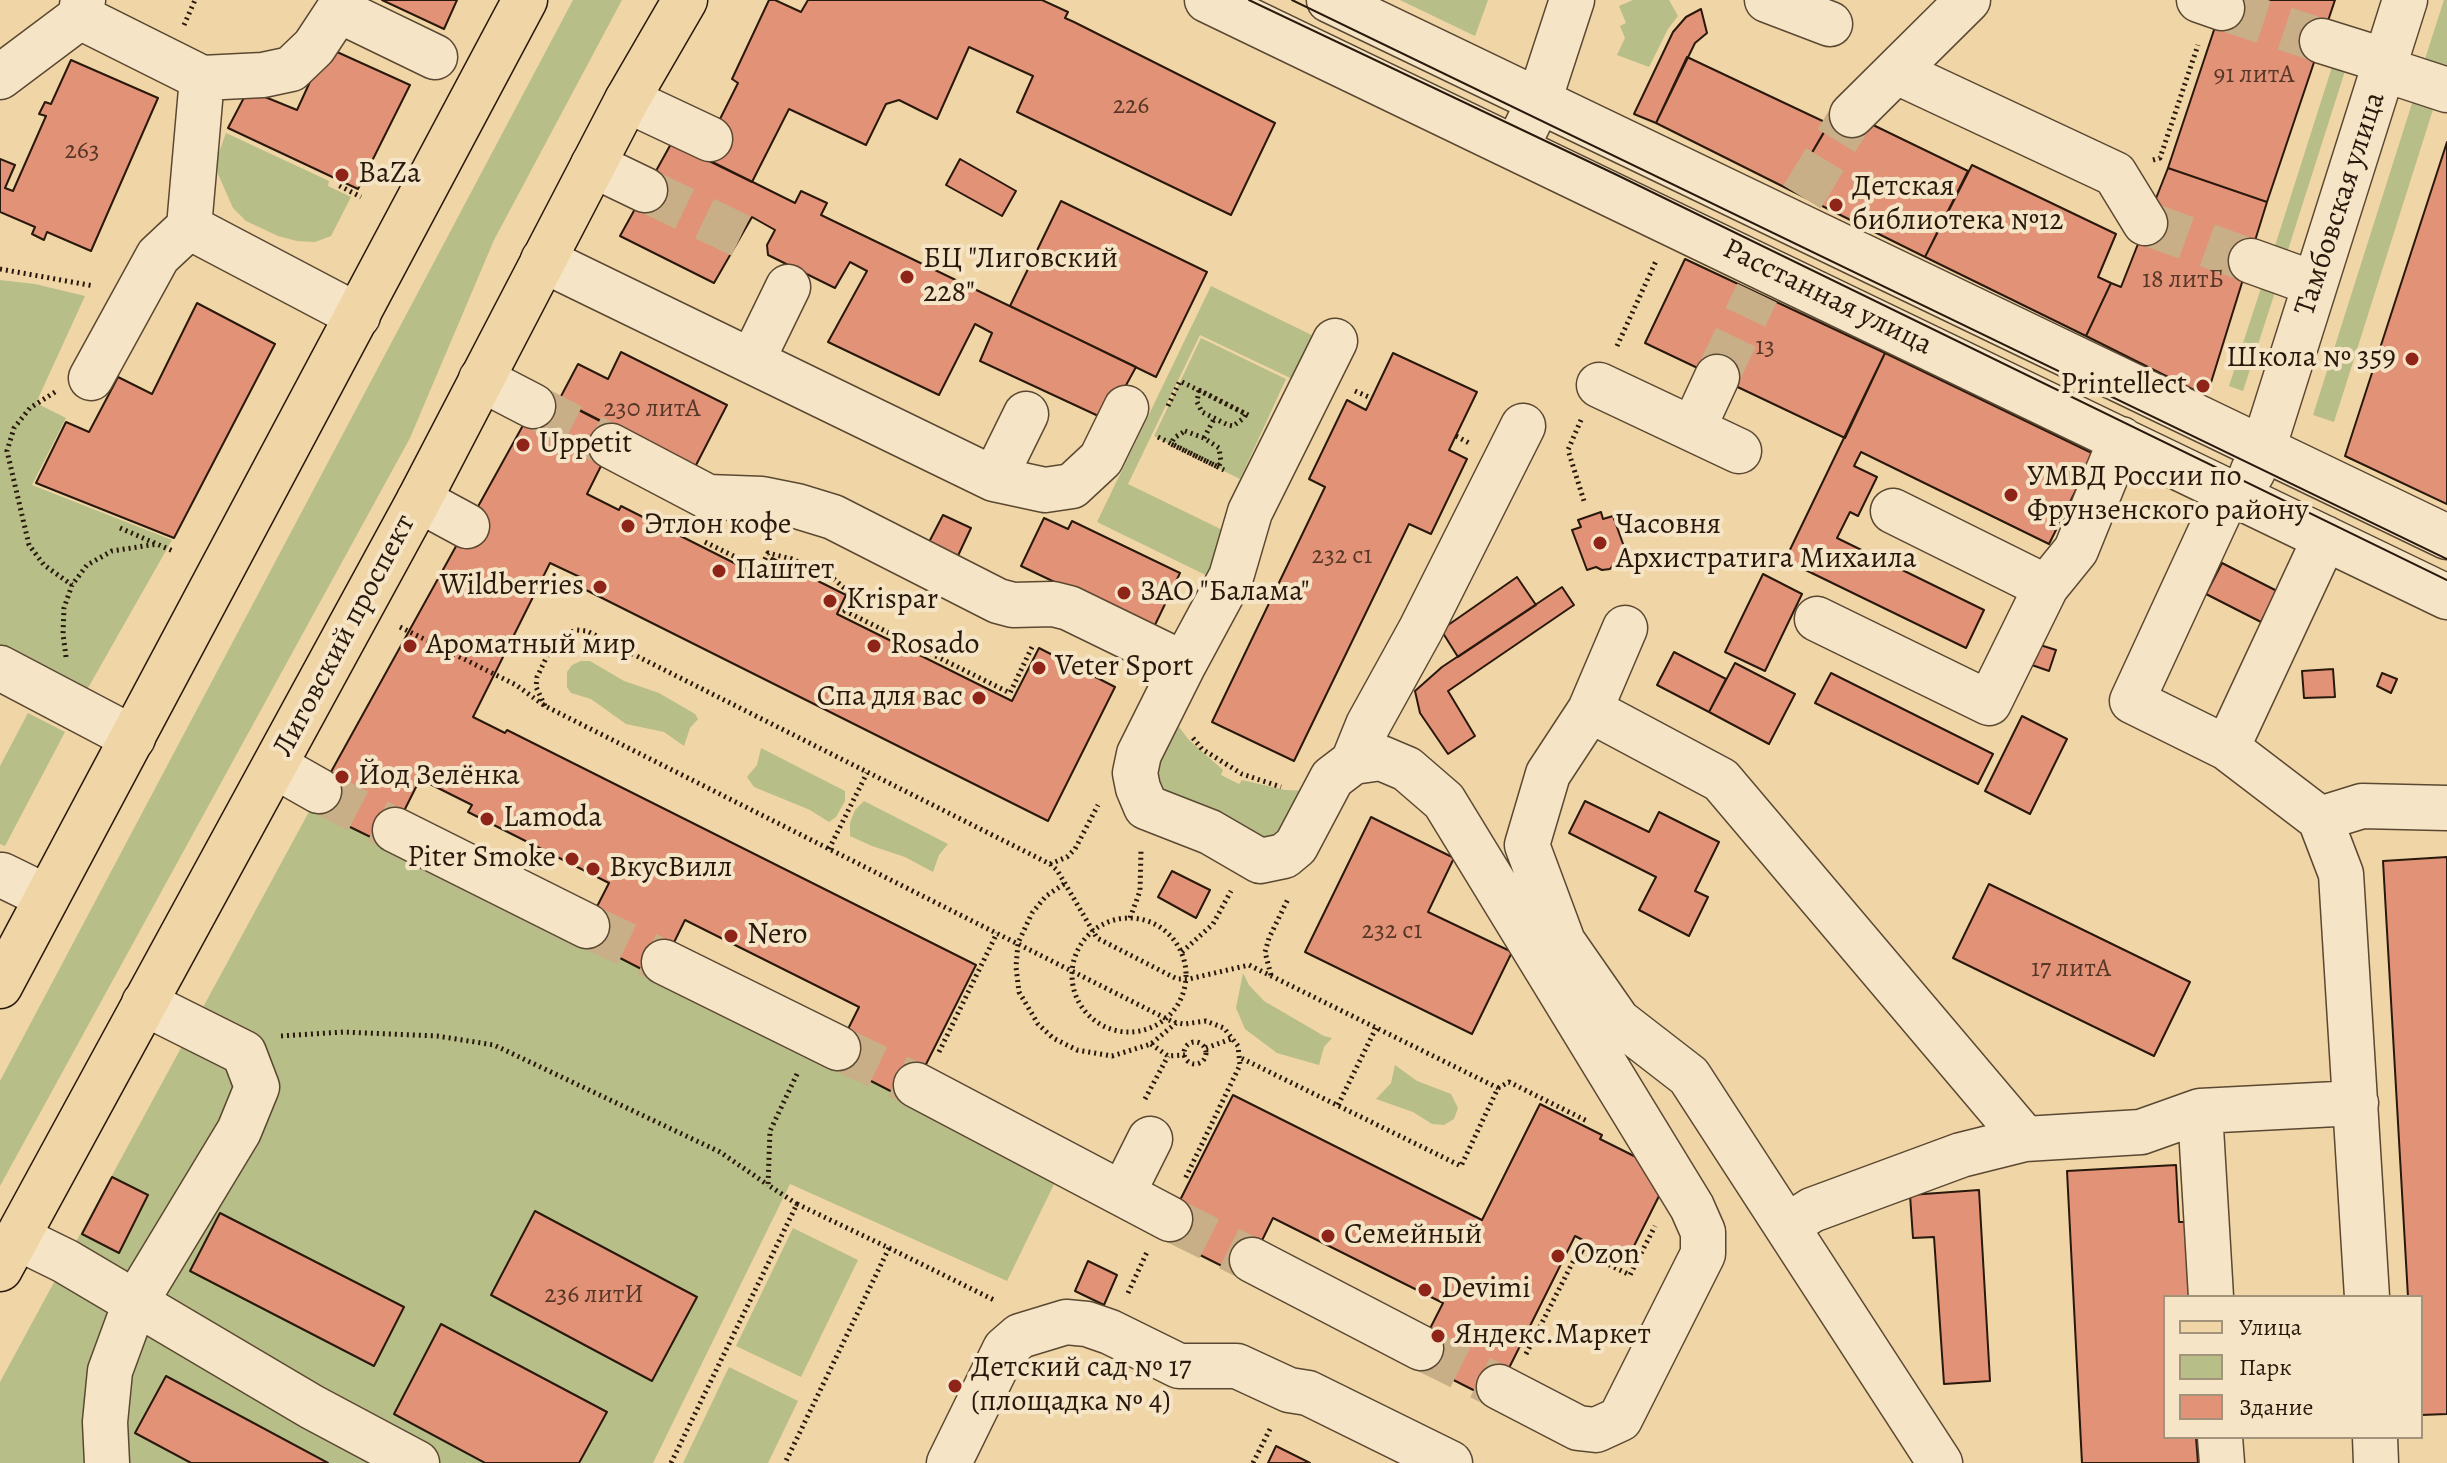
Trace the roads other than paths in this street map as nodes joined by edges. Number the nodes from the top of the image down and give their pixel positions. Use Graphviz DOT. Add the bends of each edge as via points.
graph roads {
  1 [pos="525,0"];
  2 [pos="1207,0"];
  3 [pos="1329,0"];
  4 [pos="1572,0"];
  5 [pos="1767,0"];
  6 [pos="1968,0"];
  7 [pos="2405,0"];
  8 [pos="679,5"];
  9 [pos="342,6"];
  10 [pos="82,8"];
  11 [pos="1830,24"];
  12 [pos="2322,41"];
  13 [pos="435,57"];
  14 [pos="2385,65"];
  15 [pos="1897,72"];
  16 [pos="0,77"];
  17 [pos="202,78"];
  18 [pos="2447,90"];
  19 [pos="627,100"];
  20 [pos="1539,101"];
  21 [pos="1852,115"];
  22 [pos="1638,131"];
  23 [pos="710,139"];
  24 [pos="1516,149"];
  25 [pos="593,165"];
  26 [pos="645,190"];
  27 [pos="1609,204"];
  28 [pos="1796,209"];
  29 [pos="2145,223"];
  30 [pos="189,227"];
  31 [pos="543,260"];
  32 [pos="2251,261"];
  33 [pos="1762,281"];
  34 [pos="2315,284"];
  35 [pos="788,287"];
  36 [pos="358,316"];
  37 [pos="1335,341"];
  38 [pos="752,361"];
  39 [pos="1717,377"];
  40 [pos="91,378"];
  41 [pos="481,379"];
  42 [pos="1599,385"];
  43 [pos="533,406"];
  44 [pos="1147,408"];
  45 [pos="1026,414"];
  46 [pos="1523,426"];
  47 [pos="1693,429"];
  48 [pos="2121,439"];
  49 [pos="611,446"];
  50 [pos="2263,449"];
  51 [pos="1739,451"];
  52 [pos="994,479"];
  53 [pos="2235,494"];
  54 [pos="419,500"];
  55 [pos="1893,511"];
  56 [pos="467,526"];
  57 [pos="2447,537"];
  58 [pos="2325,538"];
  59 [pos="2046,587"];
  60 [pos="2447,597"];
  61 [pos="1817,619"];
  62 [pos="1625,628"];
  63 [pos="1184,664"];
  64 [pos="0,668"];
  65 [pos="1590,710"];
  66 [pos="133,738"];
  67 [pos="2227,748"];
  68 [pos="1353,762"];
  69 [pos="275,766"];
  70 [pos="319,791"];
  71 [pos="2447,808"];
  72 [pos="2320,819"];
  73 [pos="395,830"];
  74 [pos="2,875"];
  75 [pos="47,897"];
  76 [pos="587,926"];
  77 [pos="664,962"];
  78 [pos="0,986"];
  79 [pos="144,1003"];
  80 [pos="828,1043"];
  81 [pos="916,1085"];
  82 [pos="2356,1103"];
  83 [pos="2200,1111"];
  84 [pos="1146,1121"];
  85 [pos="2025,1139"];
  86 [pos="1123,1193"];
  87 [pos="1168,1218"];
  88 [pos="1787,1226"];
  89 [pos="9,1254"];
  90 [pos="1252,1260"];
  91 [pos="2211,1295"];
  92 [pos="2367,1295"];
  93 [pos="135,1303"];
  94 [pos="1421,1348"];
  95 [pos="1504,1389"];
  96 [pos="2220,1439"];
  97 [pos="2375,1439"];
  98 [pos="107,1463"];
  99 [pos="417,1463"];
  100 [pos="949,1463"];
  101 [pos="1450,1463"];
  102 [pos="1940,1463"];
  103 [pos="2222,1463"];
  104 [pos="2376,1463"];
  1 -- 36 [label="main road"];
  2 -- 24 [label="street, Расстанная улица" via="1386,102"];
  3 -- 20 [label="street, Расстанная улица"];
  4 -- 20 [label="street"];
  5 -- 11 [label="street"];
  6 -- 15 [label="street"];
  7 -- 14 [label="street, Тамбовская улица"];
  8 -- 19 [label="main road, Лиговский проспект"];
  9 -- 13 [label="street"];
  9 -- 17 [label="street" via="314,47 291,69"];
  10 -- 16 [label="street"];
  10 -- 17 [label="street"];
  12 -- 14 [label="street"];
  14 -- 18 [label="street"];
  14 -- 34 [label="street, Тамбовская улица"];
  15 -- 21 [label="street"];
  15 -- 29 [label="street" via="2115,174"];
  17 -- 30 [label="street"];
  19 -- 23 [label="street"];
  19 -- 25 [label="main road, Лиговский проспект"];
  20 -- 22 [label="street, Расстанная улица"];
  20 -- 24 [label="street"];
  22 -- 27 [label="street"];
  22 -- 28 [label="street, Расстанная улица"];
  24 -- 27 [label="street, Расстанная улица"];
  25 -- 26 [label="street"];
  25 -- 31 [label="main road, Лиговский проспект"];
  27 -- 33 [label="street, Расстанная улица"];
  28 -- 33 [label="street"];
  28 -- 50 [label="street, Расстанная улица"];
  30 -- 36 [label="street"];
  30 -- 40 [label="street" via="158,256"];
  31 -- 38 [label="street"];
  31 -- 41 [label="main road, Лиговский проспект"];
  32 -- 34 [label="street"];
  33 -- 48 [label="street, Расстанная улица"];
  34 -- 50 [label="street, Тамбовская улица"];
  35 -- 38 [label="street"];
  36 -- 66 [label="main road"];
  37 -- 63 [label="street" via="1250,512 1231,577"];
  38 -- 52 [label="street"];
  39 -- 47 [label="street"];
  41 -- 43 [label="street"];
  41 -- 54 [label="main road, Лиговский проспект"];
  42 -- 47 [label="street"];
  44 -- 52 [label="street" via="1072,486 1045,490"];
  45 -- 52 [label="street"];
  46 -- 68 [label="street"];
  47 -- 51 [label="street"];
  48 -- 53 [label="street, Расстанная улица"];
  48 -- 59 [label="street" via="2076,550"];
  49 -- 63 [label="street" via="708,497 762,499 833,517 998,601 1069,608"];
  50 -- 53 [label="street, Тамбовская улица"];
  50 -- 57 [label="street, Расстанная улица"];
  53 -- 58 [label="street, Расстанная улица"];
  53 -- 67 [label="street, Тамбовская улица" via="2132,701"];
  54 -- 56 [label="street"];
  54 -- 69 [label="main road, Лиговский проспект"];
  55 -- 59 [label="street"];
  58 -- 60 [label="street, Расстанная улица"];
  58 -- 67 [label="street"];
  59 -- 61 [label="street" via="1989,703"];
  62 -- 65 [label="street"];
  63 -- 68 [label="street" via="1139,754 1135,773 1146,807 1210,832 1260,861 1284,856 1296,846 1332,778"];
  64 -- 66 [label="street"];
  65 -- 85 [label="street" via="1721,780"];
  65 -- 88 [label="street" via="1548,774 1527,845 1563,942 1618,1021 1689,1076"];
  66 -- 75 [label="main road"];
  67 -- 72 [label="street"];
  68 -- 95 [label="street" via="1381,758 1407,769 1444,801 1703,1232 1703,1254 1620,1419 1596,1430 1578,1428"];
  69 -- 70 [label="street"];
  69 -- 79 [label="main road, Лиговский проспект"];
  71 -- 72 [label="street" via="2362,806"];
  72 -- 82 [label="street" via="2341,874"];
  73 -- 76 [label="street"];
  74 -- 75 [label="street"];
  75 -- 78 [label="main road"];
  77 -- 80 [label="street"];
  79 -- 89 [label="main road, Лиговский проспект"];
  79 -- 93 [label="street" via="244,1053 257,1087 239,1131"];
  81 -- 86 [label="street"];
  82 -- 83 [label="street"];
  82 -- 92 [label="street"];
  83 -- 85 [label="street" via="2141,1132"];
  83 -- 91 [label="street"];
  84 -- 86 [label="street"];
  85 -- 88 [label="street" via="1961,1155 1812,1210"];
  86 -- 87 [label="street"];
  88 -- 102 [label="street"];
  89 -- 93 [label="street" via="65,1261"];
  90 -- 94 [label="street"];
  93 -- 98 [label="street" via="110,1371"];
  93 -- 99 [label="street"];
  96 -- 103 [label="street"];
  97 -- 104 [label="street"];
  100 -- 101 [label="street" via="1005,1349 1020,1336 1066,1322 1110,1332 1179,1366 1237,1366 1308,1393"];
}
